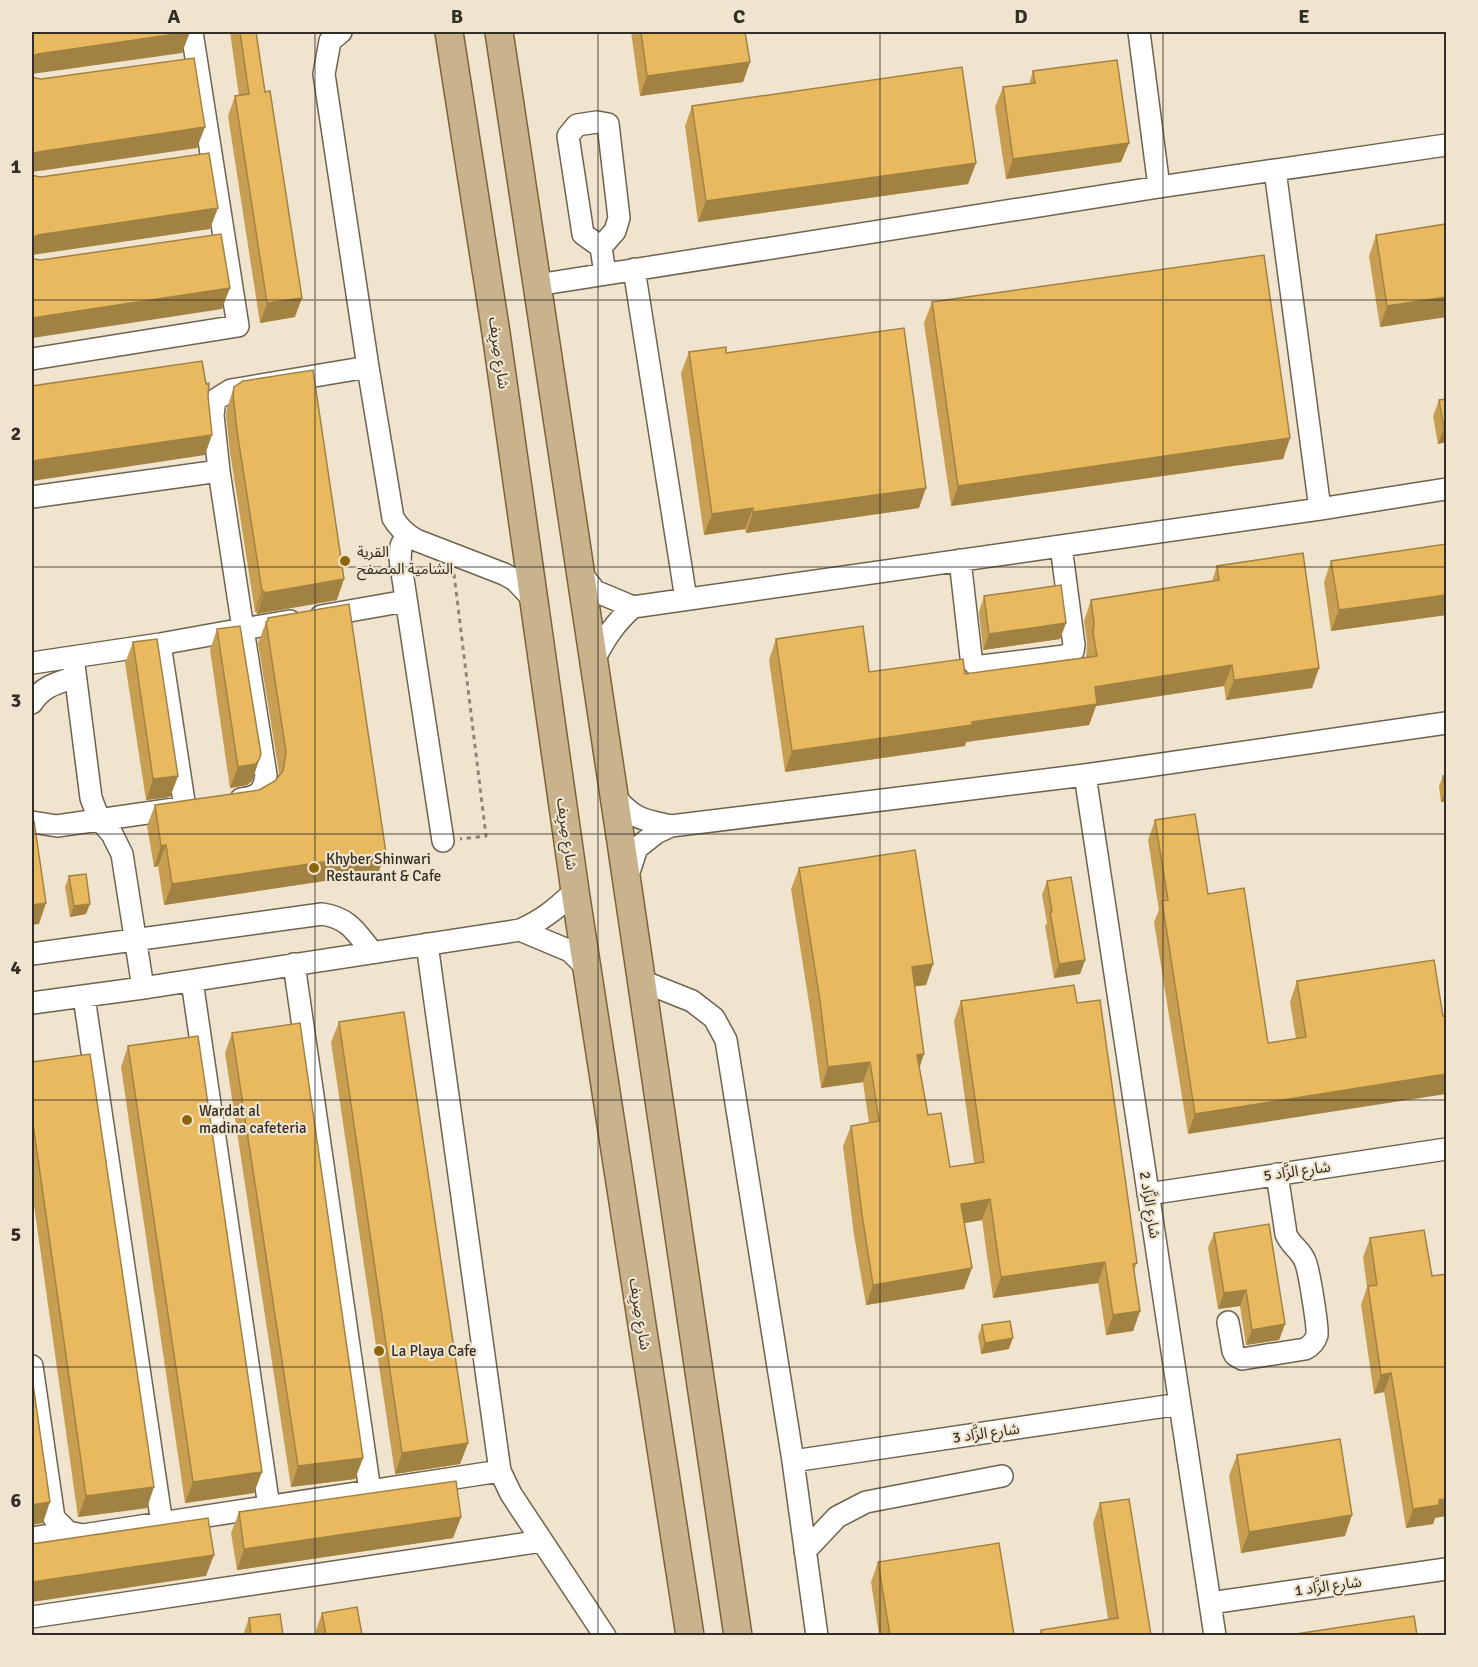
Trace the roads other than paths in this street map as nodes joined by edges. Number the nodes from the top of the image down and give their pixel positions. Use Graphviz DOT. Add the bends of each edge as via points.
graph roads {
  1 [pos="192,32"];
  2 [pos="450,32"];
  3 [pos="499,32"];
  4 [pos="1139,32"];
  5 [pos="332,35"];
  6 [pos="197,64"];
  7 [pos="173,67"];
  8 [pos="1446,145"];
  9 [pos="212,159"];
  10 [pos="189,162"];
  11 [pos="1275,170"];
  12 [pos="1159,187"];
  13 [pos="225,240"];
  14 [pos="202,243"];
  15 [pos="601,247"];
  16 [pos="634,269"];
  17 [pos="605,274"];
  18 [pos="537,285"];
  19 [pos="32,358"];
  20 [pos="368,367"];
  21 [pos="219,471"];
  22 [pos="1446,489"];
  23 [pos="32,497"];
  24 [pos="1320,509"];
  25 [pos="406,535"];
  26 [pos="1061,546"];
  27 [pos="960,560"];
  28 [pos="580,572"];
  29 [pos="532,598"];
  30 [pos="686,599"];
  31 [pos="406,601"];
  32 [pos="633,606"];
  33 [pos="243,629"];
  34 [pos="160,644"];
  35 [pos="594,660"];
  36 [pos="32,663"];
  37 [pos="74,667"];
  38 [pos="32,703"];
  39 [pos="1446,723"];
  40 [pos="1084,775"];
  41 [pos="614,796"];
  42 [pos="185,808"];
  43 [pos="99,819"];
  44 [pos="32,822"];
  45 [pos="671,826"];
  46 [pos="443,841"];
  47 [pos="627,878"];
  48 [pos="575,891"];
  49 [pos="520,930"];
  50 [pos="135,940"];
  51 [pos="427,944"];
  52 [pos="372,952"];
  53 [pos="32,954"];
  54 [pos="294,964"];
  55 [pos="587,968"];
  56 [pos="192,981"];
  57 [pos="642,981"];
  58 [pos="143,988"];
  59 [pos="84,997"];
  60 [pos="32,1004"];
  61 [pos="1446,1149"];
  62 [pos="1277,1174"];
  63 [pos="1148,1194"];
  64 [pos="1227,1323"];
  65 [pos="32,1366"];
  66 [pos="1180,1404"];
  67 [pos="793,1461"];
  68 [pos="500,1471"];
  69 [pos="1002,1476"];
  70 [pos="370,1491"];
  71 [pos="268,1507"];
  72 [pos="162,1524"];
  73 [pos="68,1532"];
  74 [pos="32,1538"];
  75 [pos="542,1541"];
  76 [pos="805,1551"];
  77 [pos="1446,1569"];
  78 [pos="1210,1603"];
  79 [pos="32,1617"];
  80 [pos="605,1635"];
  81 [pos="690,1635"];
  82 [pos="738,1635"];
  83 [pos="817,1635"];
  84 [pos="1215,1635"];
  1 -- 6 [label="street"];
  2 -- 29 [label="main road, شارع صِرِيف"];
  3 -- 18 [label="main road"];
  4 -- 12 [label="street"];
  5 -- 20 [label="street" via="324,74"];
  6 -- 7 [label="street"];
  6 -- 9 [label="street"];
  8 -- 11 [label="street"];
  9 -- 10 [label="street"];
  9 -- 13 [label="street"];
  11 -- 12 [label="street"];
  11 -- 24 [label="street"];
  12 -- 16 [label="street"];
  13 -- 14 [label="street"];
  13 -- 19 [label="street" via="238,326"];
  15 -- 15 [label="street" via="620,218 608,124 597,122 577,125 568,136 583,234"];
  15 -- 17 [label="street"];
  16 -- 17 [label="street"];
  16 -- 30 [label="street"];
  17 -- 18 [label="street"];
  18 -- 28 [label="main road"];
  20 -- 21 [label="street" via="231,390 215,400"];
  20 -- 25 [label="street" via="390,508"];
  21 -- 23 [label="street"];
  21 -- 33 [label="street"];
  22 -- 24 [label="street"];
  24 -- 26 [label="street"];
  25 -- 29 [label="street" via="504,574"];
  25 -- 31 [label="street" via="400,559"];
  26 -- 27 [label="street"];
  26 -- 27 [label="street" via="1075,648 1065,656 982,666 973,663"];
  27 -- 30 [label="street"];
  28 -- 32 [label="street" via="596,591"];
  28 -- 35 [label="main road"];
  29 -- 48 [label="main road, شارع صِرِيف"];
  30 -- 32 [label="street"];
  31 -- 33 [label="street"];
  31 -- 46 [label="street"];
  32 -- 35 [label="street" via="606,635"];
  33 -- 34 [label="street"];
  33 -- 42 [label="street" via="265,785 260,793 249,798"];
  34 -- 37 [label="street"];
  34 -- 42 [label="street"];
  35 -- 41 [label="main road"];
  36 -- 37 [label="street"];
  37 -- 38 [label="street" via="37,694"];
  37 -- 43 [label="street" via="91,798"];
  39 -- 40 [label="street"];
  40 -- 45 [label="street"];
  40 -- 63 [label="street, شارع الزَّاد 2"];
  41 -- 45 [label="street" via="627,811 646,821"];
  41 -- 47 [label="main road"];
  42 -- 43 [label="street"];
  43 -- 44 [label="street" via="57,826"];
  43 -- 50 [label="street" via="122,854"];
  45 -- 47 [label="street" via="637,848"];
  47 -- 57 [label="main road"];
  48 -- 49 [label="street" via="538,922"];
  48 -- 55 [label="main road, شارع صِرِيف"];
  49 -- 51 [label="street"];
  49 -- 55 [label="street" via="570,951"];
  50 -- 52 [label="street" via="322,914 343,920"];
  50 -- 53 [label="street"];
  50 -- 58 [label="street"];
  51 -- 52 [label="street"];
  51 -- 68 [label="street"];
  52 -- 54 [label="street"];
  54 -- 56 [label="street"];
  54 -- 70 [label="street"];
  55 -- 81 [label="main road, شارع صِرِيف"];
  56 -- 58 [label="street"];
  56 -- 71 [label="street"];
  57 -- 67 [label="street" via="692,1002 714,1018 726,1040"];
  57 -- 82 [label="main road"];
  58 -- 59 [label="street"];
  59 -- 60 [label="street"];
  59 -- 72 [label="street"];
  61 -- 62 [label="street, شارع الزَّاد 5"];
  62 -- 63 [label="street, شارع الزَّاد 5"];
  62 -- 64 [label="street" via="1286,1234 1308,1269 1317,1335 1305,1349 1242,1359 1234,1355"];
  63 -- 66 [label="street, شارع الزَّاد 2"];
  65 -- 73 [label="street" via="54,1518"];
  66 -- 67 [label="street, شارع الزَّاد 3"];
  66 -- 78 [label="street, شارع الزَّاد 2"];
  67 -- 76 [label="street"];
  68 -- 70 [label="street"];
  68 -- 75 [label="street"];
  69 -- 76 [label="street" via="866,1502 837,1517"];
  70 -- 71 [label="street"];
  71 -- 72 [label="street"];
  72 -- 73 [label="street" via="83,1535"];
  73 -- 74 [label="street"];
  75 -- 79 [label="street"];
  75 -- 80 [label="street"];
  76 -- 83 [label="street"];
  77 -- 78 [label="street, شارع الزَّاد 1"];
  78 -- 84 [label="street, شارع الزَّاد 2"];
}
